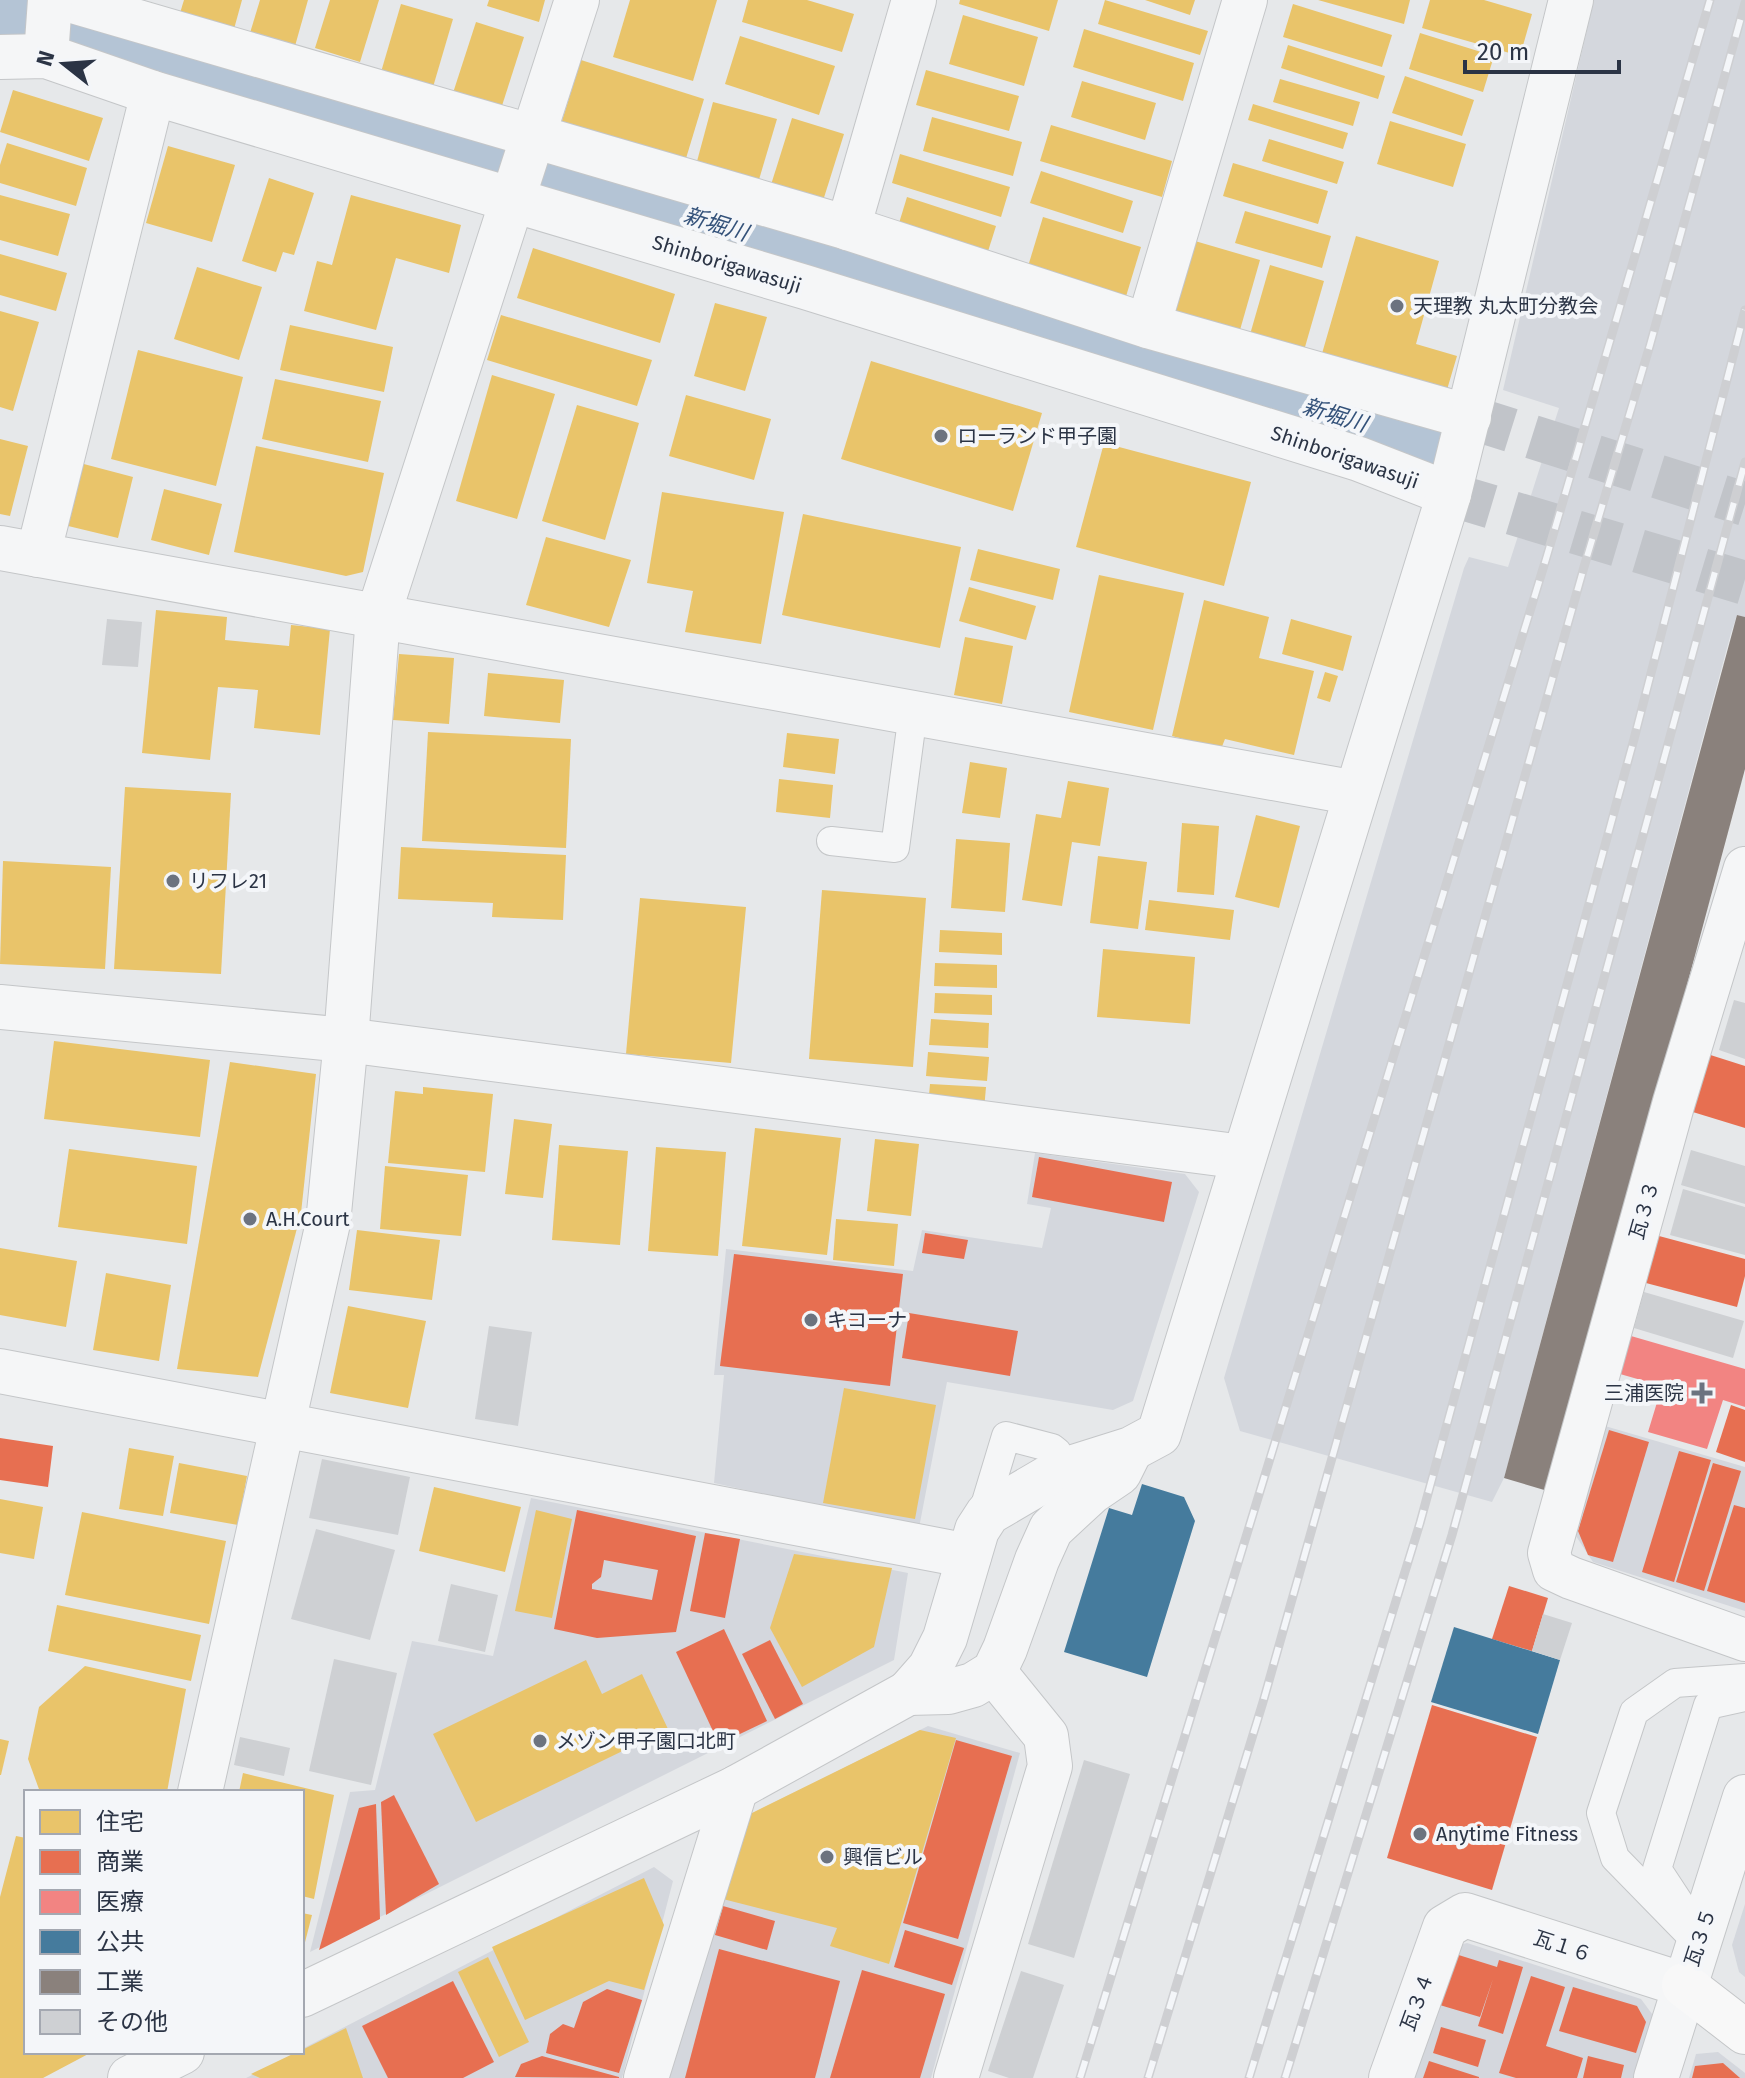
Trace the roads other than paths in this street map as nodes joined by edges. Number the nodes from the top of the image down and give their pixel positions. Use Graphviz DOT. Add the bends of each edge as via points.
graph roads {
  1 [pos="50,0"];
  2 [pos="66,0"];
  3 [pos="577,0"];
  4 [pos="914,0"];
  5 [pos="1245,0"];
  6 [pos="1571,0"];
  7 [pos="46,56"];
  8 [pos="0,57"];
  9 [pos="153,93"];
  10 [pos="523,166"];
  11 [pos="848,228"];
  12 [pos="1148,326"];
  13 [pos="1469,417"];
  14 [pos="1449,494"];
  15 [pos="19,552"];
  16 [pos="378,616"];
  17 [pos="913,713"];
  18 [pos="1356,793"];
  19 [pos="831,841"];
  20 [pos="1745,868"];
  21 [pos="0,1007"];
  22 [pos="346,1040"];
  23 [pos="1243,1157"];
  24 [pos="0,1371"];
  25 [pos="281,1424"];
  26 [pos="1063,1492"];
  27 [pos="973,1543"];
  28 [pos="1745,1640"];
  29 [pos="994,1672"];
  30 [pos="1745,1678"];
  31 [pos="928,1692"];
  32 [pos="1745,1697"];
  33 [pos="736,1788"];
  34 [pos="200,1790"];
  35 [pos="1745,1797"];
  36 [pos="1445,1927"];
  37 [pos="1699,1939"];
  38 [pos="1684,1985"];
  39 [pos="304,1994"];
  40 [pos="1745,2032"];
  41 [pos="177,2054"];
  42 [pos="140,2070"];
  43 [pos="646,2078"];
  44 [pos="956,2078"];
  45 [pos="1391,2078"];
  46 [pos="1656,2078"];
  1 -- 7 [label="street"];
  2 -- 10 [label="street"];
  3 -- 10 [label="street"];
  4 -- 11 [label="street"];
  5 -- 12 [label="street"];
  6 -- 13 [label="street"];
  7 -- 8 [label="street, Shinborigawasuji"];
  7 -- 9 [label="street, Shinborigawasuji"];
  9 -- 10 [label="street, Shinborigawasuji"];
  9 -- 15 [label="street"];
  10 -- 11 [label="street"];
  10 -- 14 [label="street, Shinborigawasuji"];
  10 -- 16 [label="street"];
  11 -- 12 [label="street"];
  12 -- 13 [label="street"];
  13 -- 14 [label="street"];
  14 -- 18 [label="street"];
  15 -- 16 [label="street"];
  16 -- 17 [label="street"];
  16 -- 22 [label="street"];
  17 -- 18 [label="street"];
  17 -- 19 [label="lane" via="895,848"];
  18 -- 23 [label="street"];
  20 -- 28 [label="street, 瓦３３" via="1549,1553 1554,1570 1571,1578"];
  21 -- 22 [label="street"];
  22 -- 23 [label="street"];
  22 -- 25 [label="street" via="328,1223"];
  23 -- 26 [label="street" via="1159,1434 1131,1449 1119,1473 1091,1492"];
  24 -- 25 [label="street"];
  25 -- 27 [label="street"];
  25 -- 34 [label="street"];
  26 -- 27 [label="street" via="988,1513"];
  26 -- 27 [label="lane" via="1057,1452 1006,1436"];
  26 -- 29 [label="street"];
  27 -- 31 [label="street" via="945,1638 930,1668"];
  29 -- 31 [label="street" via="973,1685"];
  29 -- 44 [label="street" via="1046,1736 1050,1766"];
  30 -- 37 [label="lane" via="1675,1683 1634,1712 1601,1813 1615,1858"];
  31 -- 33 [label="street"];
  32 -- 37 [label="lane" via="1708,1705 1657,1869"];
  33 -- 39 [label="street"];
  33 -- 43 [label="street"];
  35 -- 37 [label="street, 瓦３５"];
  36 -- 38 [label="street, 瓦１６" via="1465,1915"];
  36 -- 45 [label="street, 瓦３４"];
  37 -- 38 [label="street, 瓦３５"];
  38 -- 40 [label="main road"];
  38 -- 46 [label="street, 瓦３５"];
  41 -- 42 [label="street"];
}
